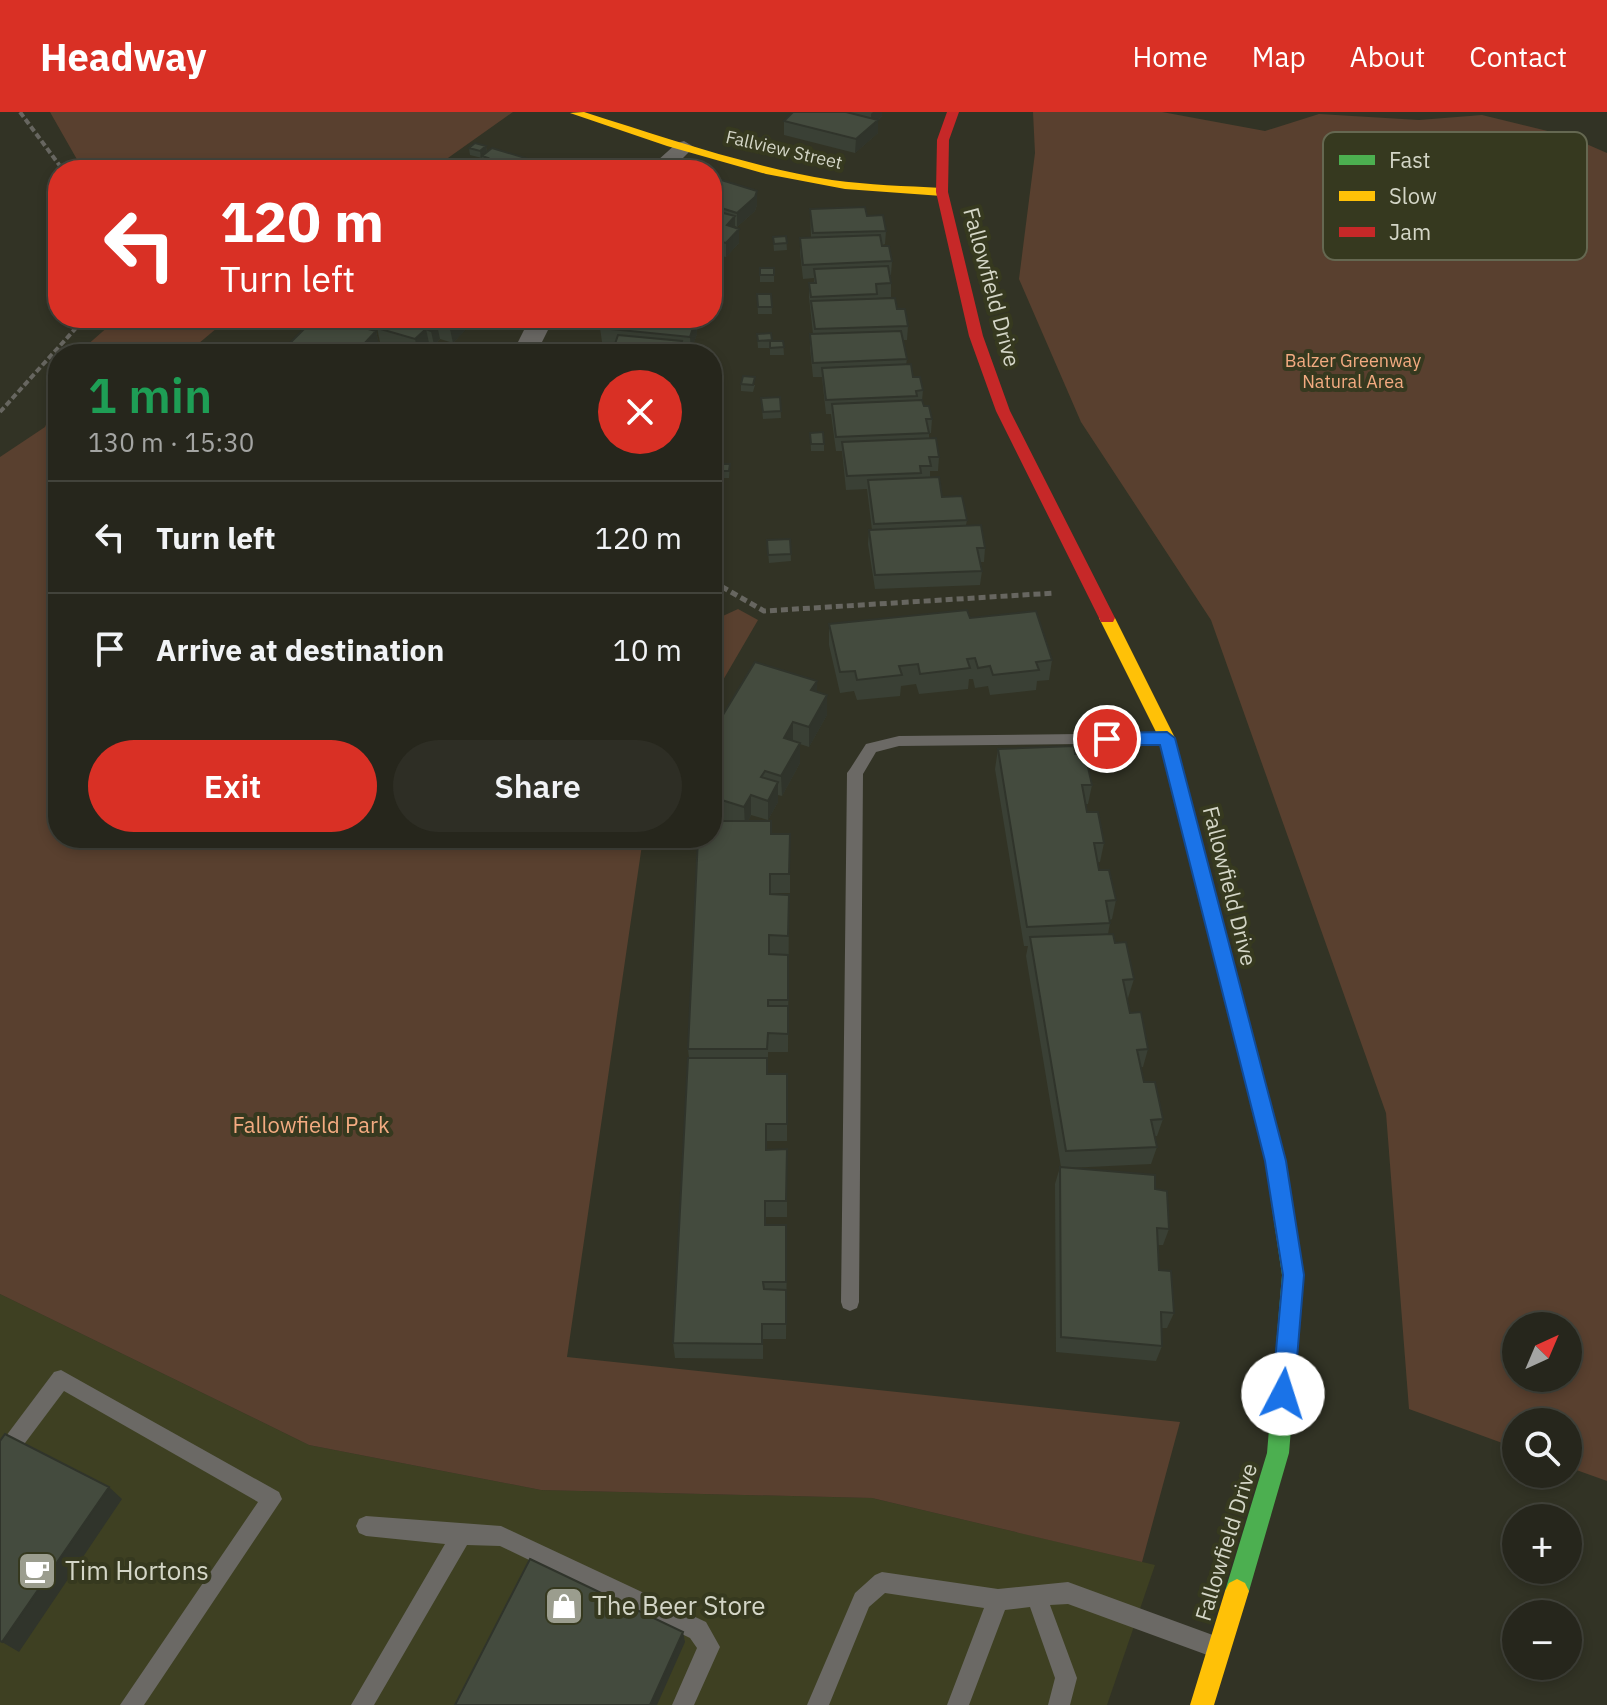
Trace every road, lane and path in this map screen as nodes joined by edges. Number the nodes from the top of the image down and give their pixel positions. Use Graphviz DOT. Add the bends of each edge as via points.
graph roads {
  1 [pos="20,112"];
  2 [pos="953,112"];
  3 [pos="576,113"];
  4 [pos="684,147"];
  5 [pos="56,160"];
  6 [pos="669,160"];
  7 [pos="942,192"];
  8 [pos="76,328"];
  9 [pos="61,344"];
  10 [pos="48,359"];
  11 [pos="0,412"];
  12 [pos="722,587"];
  13 [pos="1062,592"];
  14 [pos="1167,738"];
  15 [pos="850,1302"];
  16 [pos="0,1460"];
  17 [pos="366,1526"];
  18 [pos="462,1535"];
  19 [pos="1036,1596"];
  20 [pos="998,1600"];
  21 [pos="1219,1648"];
  22 [pos="131,1705"];
  23 [pos="362,1705"];
  24 [pos="683,1705"];
  25 [pos="818,1705"];
  26 [pos="958,1705"];
  27 [pos="1059,1705"];
  28 [pos="1202,1705"];
  1 -- 5 [label="path"];
  2 -- 7 [label="street, Fallowfield Drive" via="943,140"];
  3 -- 4 [label="street, Fallview Street"];
  4 -- 6 [label="street"];
  4 -- 7 [label="street, Fallview Street" via="818,181"];
  7 -- 14 [label="street, Fallowfield Drive" via="976,336 1003,411"];
  8 -- 9 [label="path"];
  10 -- 11 [label="path"];
  12 -- 13 [label="path" via="764,611"];
  14 -- 15 [label="lane" via="899,741 871,748 855,773"];
  14 -- 21 [label="street, Fallowfield Drive" via="1275,1161 1293,1275 1278,1453"];
  16 -- 22 [label="lane" via="61,1379 272,1499"];
  17 -- 18 [label="lane"];
  18 -- 23 [label="lane"];
  18 -- 24 [label="lane" via="501,1536 698,1630 709,1647"];
  19 -- 20 [label="lane"];
  19 -- 21 [label="lane" via="1068,1593"];
  19 -- 27 [label="lane" via="1066,1678"];
  20 -- 25 [label="lane" via="882,1582 862,1600"];
  20 -- 26 [label="lane"];
  21 -- 28 [label="street, Fallowfield Drive"];
}
